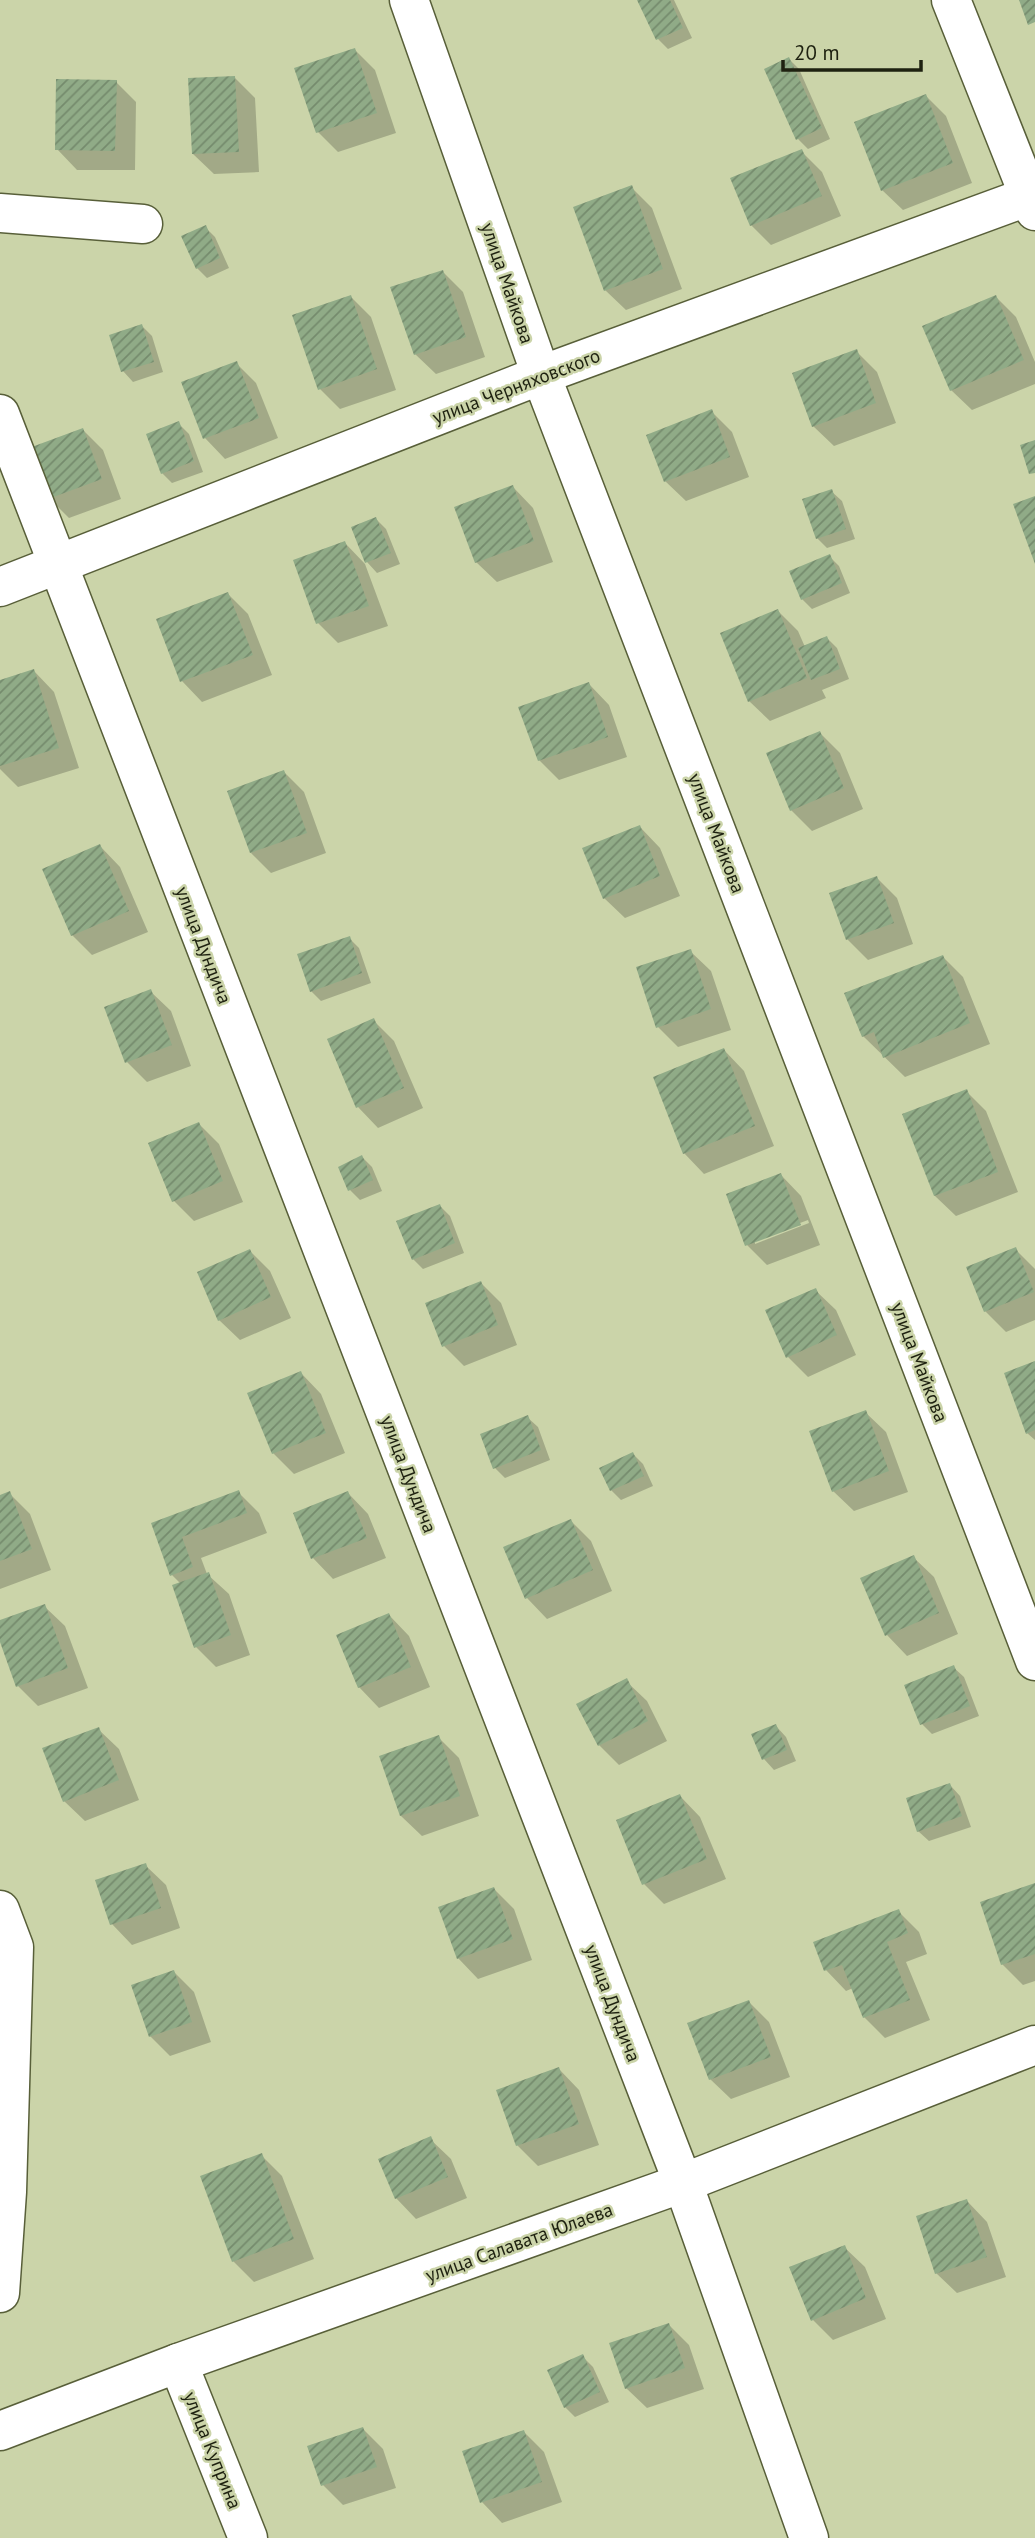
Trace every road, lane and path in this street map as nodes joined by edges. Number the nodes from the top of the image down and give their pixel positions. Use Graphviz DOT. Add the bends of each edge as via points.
graph roads {
  1 [pos="409,0"];
  2 [pos="951,0"];
  3 [pos="1033,200"];
  4 [pos="0,213"];
  5 [pos="143,224"];
  6 [pos="541,375"];
  7 [pos="0,414"];
  8 [pos="57,564"];
  9 [pos="0,587"];
  10 [pos="1035,1661"];
  11 [pos="0,1910"];
  12 [pos="1035,2045"];
  13 [pos="683,2183"];
  14 [pos="0,2293"];
  15 [pos="178,2363"];
  16 [pos="0,2431"];
  17 [pos="248,2538"];
  18 [pos="808,2538"];
  1 -- 6 [label="street, улица Майкова"];
  2 -- 3 [label="street"];
  3 -- 6 [label="street, улица Черняховского"];
  4 -- 5 [label="street"];
  6 -- 8 [label="street, улица Черняховского"];
  6 -- 10 [label="street, улица Майкова"];
  7 -- 8 [label="street, улица Дундича"];
  8 -- 9 [label="street, улица Черняховского"];
  8 -- 13 [label="street, улица Дундича"];
  11 -- 14 [label="street" via="13,1947 8,2192"];
  12 -- 13 [label="street, улица Салавата Юлаева"];
  13 -- 15 [label="street, улица Салавата Юлаева"];
  13 -- 18 [label="street, улица Дундича"];
  15 -- 16 [label="street, улица Салавата Юлаева"];
  15 -- 17 [label="street, улица Куприна"];
}
